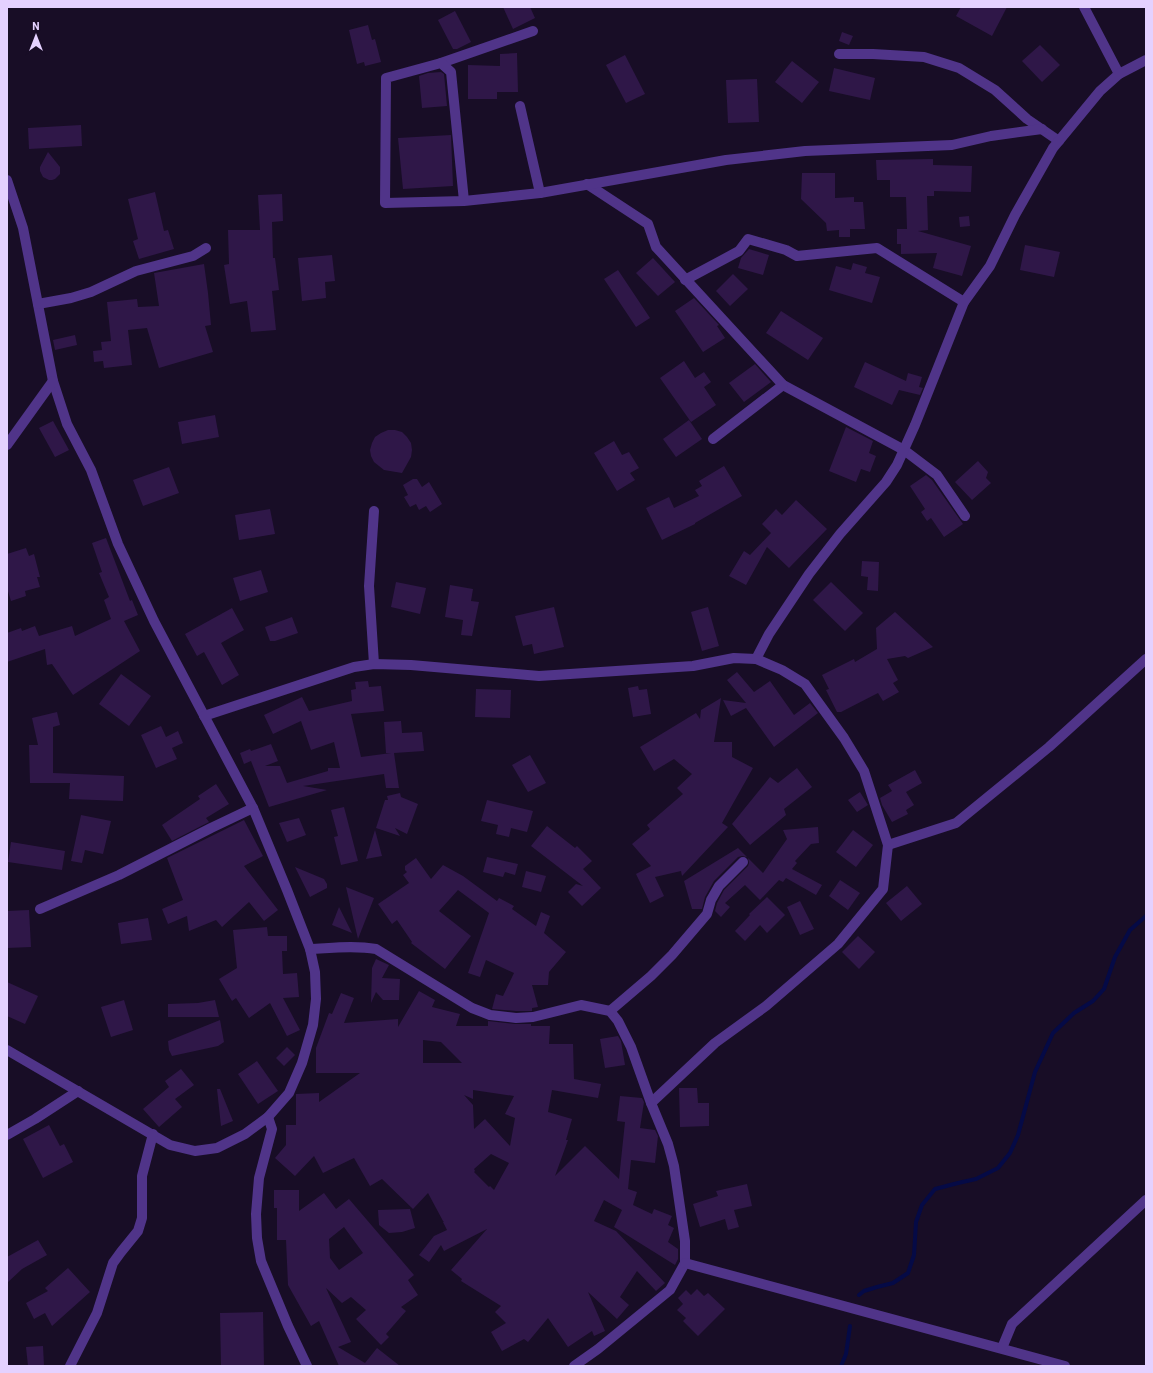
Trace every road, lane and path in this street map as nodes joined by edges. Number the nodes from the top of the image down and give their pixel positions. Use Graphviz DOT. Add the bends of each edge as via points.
graph roads {
  1 [pos="1084,7"];
  2 [pos="533,31"];
  3 [pos="839,54"];
  4 [pos="1146,60"];
  5 [pos="441,63"];
  6 [pos="1119,74"];
  7 [pos="520,106"];
  8 [pos="1042,129"];
  9 [pos="1059,141"];
  10 [pos="7,180"];
  11 [pos="587,184"];
  12 [pos="540,193"];
  13 [pos="464,201"];
  14 [pos="206,248"];
  15 [pos="685,280"];
  16 [pos="964,302"];
  17 [pos="38,304"];
  18 [pos="52,381"];
  19 [pos="783,385"];
  20 [pos="714,438"];
  21 [pos="7,445"];
  22 [pos="904,450"];
  23 [pos="374,511"];
  24 [pos="966,516"];
  25 [pos="756,659"];
  26 [pos="1146,659"];
  27 [pos="374,664"];
  28 [pos="204,716"];
  29 [pos="253,808"];
  30 [pos="888,845"];
  31 [pos="743,862"];
  32 [pos="40,909"];
  33 [pos="310,949"];
  34 [pos="610,1011"];
  35 [pos="7,1050"];
  36 [pos="78,1091"];
  37 [pos="651,1103"];
  38 [pos="268,1117"];
  39 [pos="153,1134"];
  40 [pos="7,1135"];
  41 [pos="1146,1200"];
  42 [pos="685,1263"];
  43 [pos="1002,1348"];
  44 [pos="70,1366"];
  45 [pos="307,1366"];
  46 [pos="574,1366"];
  47 [pos="1065,1366"];
  1 -- 6 [label="street"];
  2 -- 5 [label="street"];
  3 -- 8 [label="street" via="924,57 959,68 995,90"];
  4 -- 6 [label="street"];
  5 -- 13 [label="street" via="451,72"];
  5 -- 13 [label="street" via="386,78 385,203"];
  6 -- 9 [label="street" via="1100,91"];
  7 -- 12 [label="street"];
  8 -- 9 [label="street"];
  8 -- 11 [label="street" via="991,136 952,145 805,151 726,160"];
  9 -- 16 [label="street" via="1015,215 990,266"];
  10 -- 17 [label="street" via="23,228"];
  11 -- 12 [label="street"];
  11 -- 15 [label="street" via="648,224 656,247"];
  12 -- 13 [label="street"];
  14 -- 17 [label="street" via="193,256 136,271 91,292"];
  15 -- 16 [label="street" via="739,251 748,239 786,250 797,256 877,248"];
  15 -- 19 [label="street"];
  16 -- 22 [label="street"];
  17 -- 18 [label="street"];
  18 -- 21 [label="street"];
  18 -- 28 [label="street" via="67,424 91,470 118,544 154,621"];
  19 -- 20 [label="street"];
  19 -- 22 [label="street"];
  22 -- 24 [label="street" via="936,475"];
  22 -- 25 [label="street" via="886,482 809,574 769,634"];
  23 -- 27 [label="street" via="369,586"];
  25 -- 27 [label="street" via="734,658 693,666 539,676"];
  25 -- 30 [label="street" via="782,670 805,684 823,707 864,771"];
  26 -- 30 [label="street" via="1049,747 956,823"];
  27 -- 28 [label="street" via="354,667"];
  28 -- 29 [label="street"];
  29 -- 32 [label="street" via="118,875"];
  29 -- 33 [label="street"];
  30 -- 37 [label="street" via="883,889 838,944 766,1006 715,1043"];
  31 -- 34 [label="street" via="719,886 707,914 672,956"];
  33 -- 34 [label="street" via="350,946 376,949 472,1008 490,1015 533,1017 581,1005"];
  33 -- 38 [label="street" via="316,993 313,1025 302,1063 289,1093"];
  34 -- 37 [label="street" via="631,1047"];
  35 -- 36 [label="street"];
  36 -- 39 [label="street"];
  36 -- 40 [label="street"];
  37 -- 42 [label="street" via="674,1166 685,1241"];
  38 -- 39 [label="street" via="245,1134 217,1148 195,1151 170,1145"];
  38 -- 45 [label="street" via="272,1129 258,1178 257,1238 261,1261"];
  39 -- 44 [label="street" via="142,1176 142,1218 138,1231 113,1263 97,1312"];
  41 -- 43 [label="street" via="1012,1324"];
  42 -- 43 [label="street"];
  42 -- 46 [label="street" via="670,1290"];
  43 -- 47 [label="street"];
}
